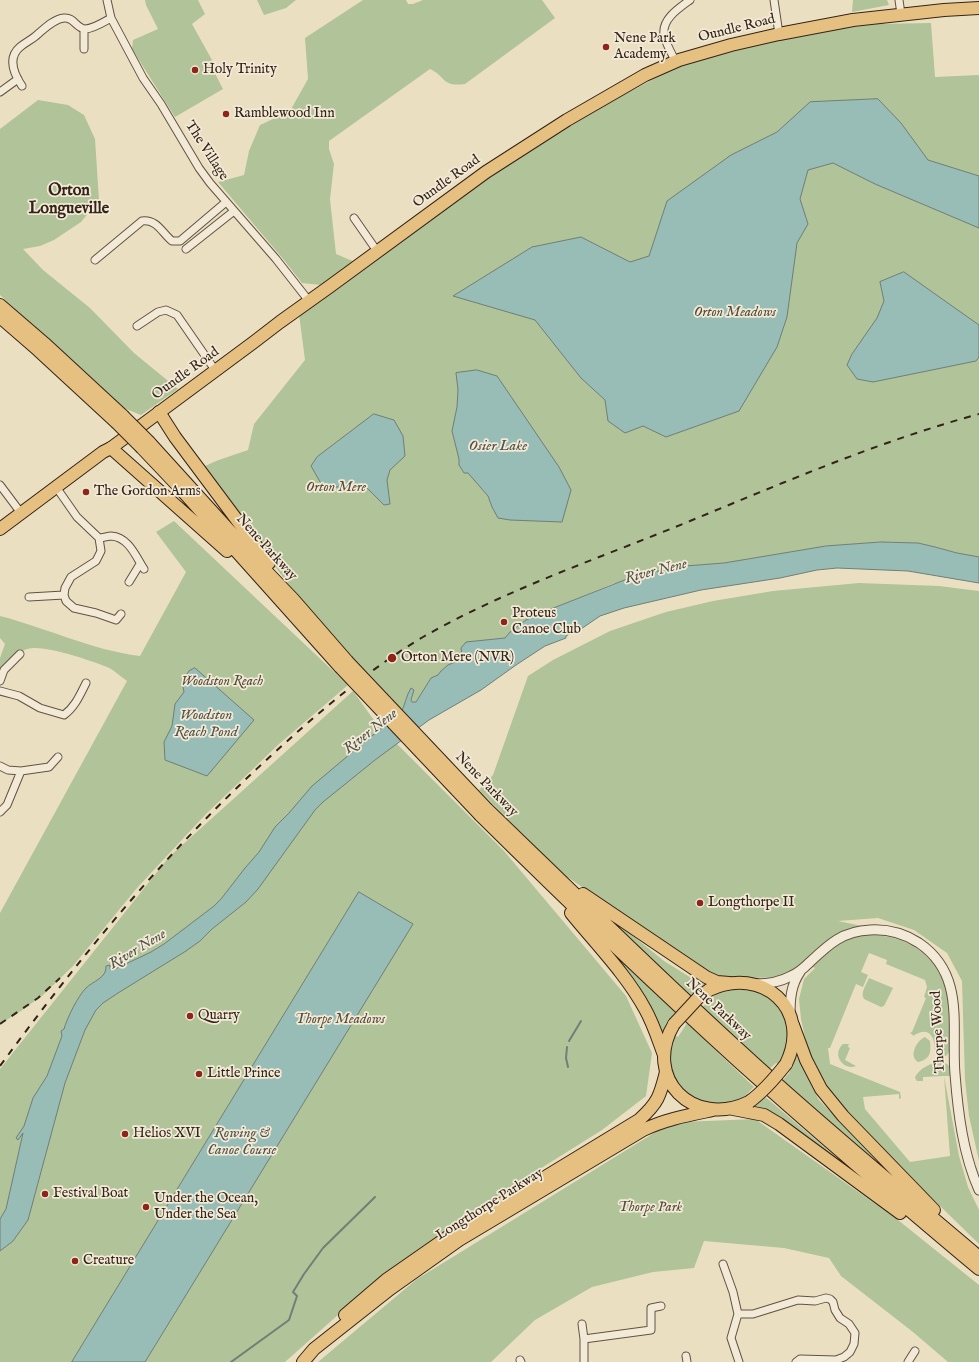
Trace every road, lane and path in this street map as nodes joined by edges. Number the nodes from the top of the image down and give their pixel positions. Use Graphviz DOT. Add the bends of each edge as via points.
graph roads {
  1 [pos="107,0"];
  2 [pos="690,0"];
  3 [pos="774,0"];
  4 [pos="899,0"];
  5 [pos="979,8"];
  6 [pos="901,14"];
  7 [pos="111,18"];
  8 [pos="84,29"];
  9 [pos="779,34"];
  10 [pos="84,49"];
  11 [pos="675,61"];
  12 [pos="18,79"];
  13 [pos="22,86"];
  14 [pos="0,92"];
  15 [pos="226,202"];
  16 [pos="234,211"];
  17 [pos="354,218"];
  18 [pos="186,249"];
  19 [pos="377,251"];
  20 [pos="95,260"];
  21 [pos="308,301"];
  22 [pos="0,305"];
  23 [pos="0,317"];
  24 [pos="137,326"];
  25 [pos="215,370"];
  26 [pos="159,412"];
  27 [pos="119,419"];
  28 [pos="111,448"];
  29 [pos="0,485"];
  30 [pos="56,487"];
  31 [pos="21,513"];
  32 [pos="0,529"];
  33 [pos="99,538"];
  34 [pos="129,582"];
  35 [pos="64,595"];
  36 [pos="29,597"];
  37 [pos="288,602"];
  38 [pos="121,614"];
  39 [pos="20,654"];
  40 [pos="0,681"];
  41 [pos="86,683"];
  42 [pos="0,691"];
  43 [pos="58,757"];
  44 [pos="0,766"];
  45 [pos="21,771"];
  46 [pos="0,812"];
  47 [pos="549,876"];
  48 [pos="801,970"];
  49 [pos="729,983"];
  50 [pos="756,984"];
  51 [pos="792,1020"];
  52 [pos="664,1055"];
  53 [pos="666,1072"];
  54 [pos="732,1109"];
  55 [pos="713,1110"];
  56 [pos="979,1190"];
  57 [pos="979,1256"];
  58 [pos="723,1264"];
  59 [pos="979,1269"];
  60 [pos="661,1306"];
  61 [pos="738,1314"];
  62 [pos="582,1324"];
  63 [pos="584,1339"];
  64 [pos="915,1351"];
  65 [pos="294,1362"];
  66 [pos="303,1362"];
  67 [pos="584,1362"];
  68 [pos="739,1362"];
  69 [pos="796,1362"];
  70 [pos="908,1362"];
  1 -- 7 [label="street, The Village"];
  2 -- 11 [label="street" via="671,16 664,26 664,35"];
  3 -- 9 [label="street"];
  4 -- 6 [label="street"];
  5 -- 6 [label="main road, Oundle Road"];
  6 -- 9 [label="main road, Oundle Road"];
  7 -- 8 [label="street"];
  7 -- 15 [label="street, The Village" via="143,78 210,183"];
  8 -- 10 [label="street"];
  8 -- 12 [label="street" via="70,18 59,19 44,28 19,48 15,55 13,64"];
  9 -- 11 [label="main road, Oundle Road" via="731,44"];
  11 -- 19 [label="main road, Oundle Road" via="607,96 520,150"];
  12 -- 13 [label="street"];
  12 -- 14 [label="street"];
  15 -- 16 [label="street, The Village"];
  15 -- 20 [label="street" via="180,241 172,241 156,224 147,220 142,221"];
  16 -- 18 [label="street"];
  16 -- 21 [label="street, The Village"];
  17 -- 19 [label="street"];
  19 -- 21 [label="main road, Oundle Road"];
  21 -- 25 [label="main road, Oundle Road"];
  22 -- 27 [label="main road, Nene Parkway" via="44,343"];
  23 -- 27 [label="main road, Nene Parkway"];
  24 -- 25 [label="street" via="158,312 166,310 178,315"];
  25 -- 26 [label="main road, Oundle Road"];
  26 -- 28 [label="main road, Oundle Road"];
  26 -- 37 [label="main road" via="283,584"];
  27 -- 37 [label="main road, Nene Parkway, bridge" via="268,573"];
  28 -- 30 [label="main road, Oundle Road"];
  28 -- 37 [label="main road"];
  29 -- 31 [label="street"];
  30 -- 31 [label="main road, Oundle Road"];
  30 -- 33 [label="street" via="77,517"];
  31 -- 32 [label="main road, Oundle Road"];
  33 -- 34 [label="street" via="111,536 122,539 129,545 142,567"];
  33 -- 35 [label="street" via="101,550 96,562 71,577"];
  35 -- 36 [label="street"];
  35 -- 38 [label="street" via="66,601 74,608 96,612 116,620"];
  37 -- 47 [label="main road, Nene Parkway, bridge" via="484,812"];
  39 -- 40 [label="street" via="4,670"];
  41 -- 42 [label="street" via="80,696 64,715"];
  43 -- 45 [label="street" via="49,767"];
  44 -- 45 [label="street" via="8,770"];
  45 -- 46 [label="street" via="7,805"];
  47 -- 49 [label="main road" via="706,977 717,982"];
  47 -- 52 [label="main road" via="631,987 651,1022"];
  47 -- 57 [label="main road, Nene Parkway" via="865,1161"];
  47 -- 59 [label="main road, Nene Parkway" via="636,967 738,1061"];
  48 -- 50 [label="street, Thorpe Wood" via="782,980"];
  48 -- 51 [label="street, Thorpe Wood" via="792,988 790,999"];
  48 -- 56 [label="street, Thorpe Wood" via="827,946 859,931 894,932 924,947 933,955 947,976 953,998 957,1100 963,1137"];
  49 -- 50 [label="main road"];
  49 -- 52 [label="main road, bridge" via="709,990 699,997 674,1024 665,1044"];
  50 -- 51 [label="main road" via="776,996"];
  51 -- 54 [label="main road, bridge" via="793,1045 786,1064 758,1096"];
  51 -- 57 [label="main road" via="806,1060 821,1089 843,1116"];
  52 -- 53 [label="main road"];
  53 -- 55 [label="main road" via="676,1091 684,1098 692,1104"];
  53 -- 65 [label="main road, Longthorpe Parkway" via="658,1100 639,1120 455,1232 386,1280 310,1345"];
  54 -- 55 [label="main road"];
  54 -- 59 [label="main road" via="764,1115 779,1124"];
  55 -- 66 [label="main road, Longthorpe Parkway" via="676,1117 643,1130 459,1240 390,1289 314,1349"];
  58 -- 61 [label="street"];
  60 -- 63 [label="street" via="651,1308 652,1330"];
  61 -- 68 [label="street" via="731,1338"];
  61 -- 69 [label="street" via="753,1314 798,1300 830,1299 840,1318 849,1324 855,1333 850,1352 836,1360 800,1359"];
  62 -- 63 [label="street"];
  63 -- 67 [label="street"];
  64 -- 70 [label="street"];
}
